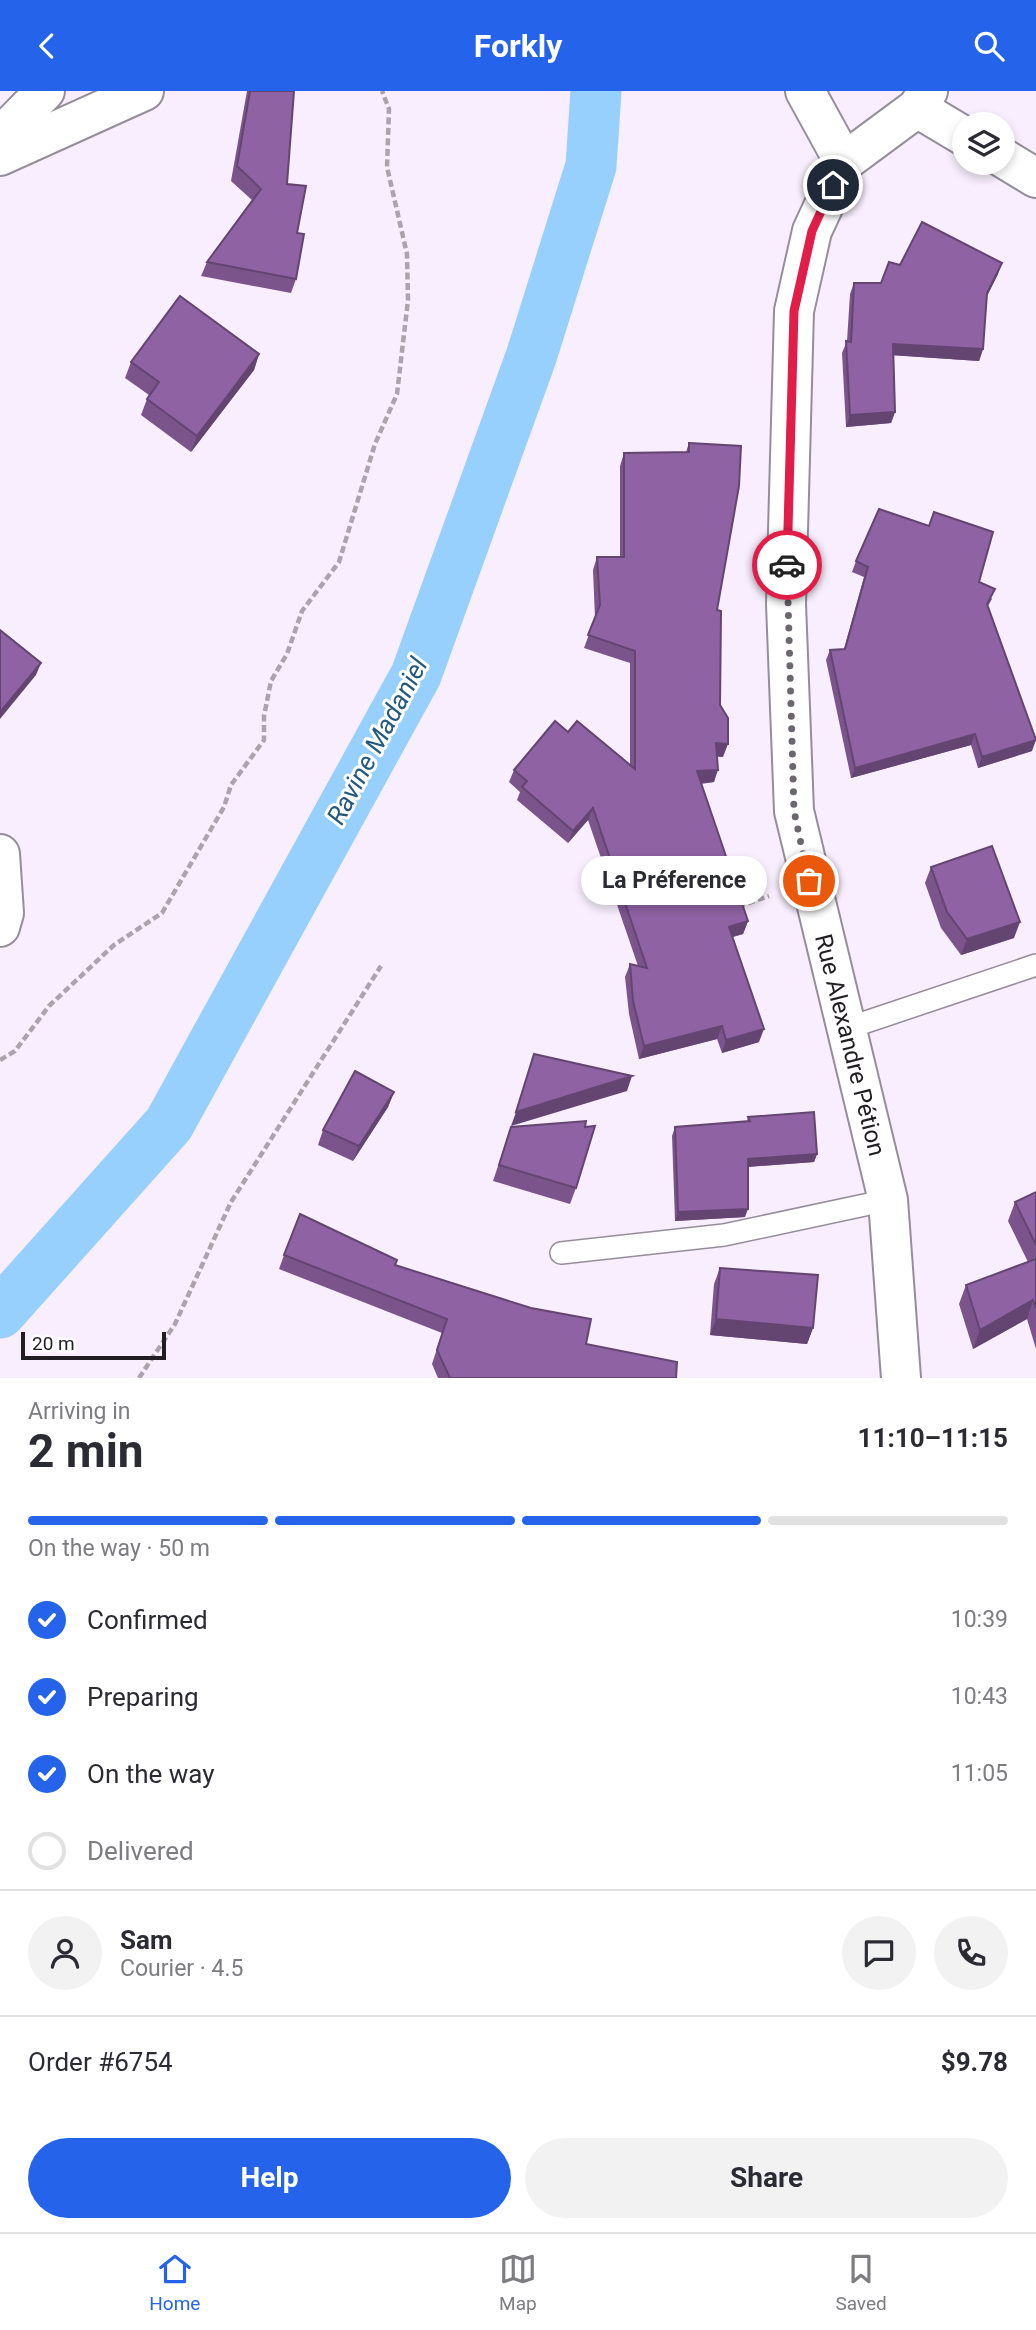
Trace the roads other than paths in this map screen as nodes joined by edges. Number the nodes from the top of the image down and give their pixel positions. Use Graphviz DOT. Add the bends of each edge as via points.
graph roads {
  1 [pos="45,91"];
  2 [pos="144,91"];
  3 [pos="805,91"];
  4 [pos="922,99"];
  5 [pos="952,125"];
  6 [pos="0,137"];
  7 [pos="0,156"];
  8 [pos="844,162"];
  9 [pos="1015,165"];
  10 [pos="1036,178"];
  11 [pos="0,854"];
  12 [pos="0,927"];
  13 [pos="1036,965"];
  14 [pos="845,1029"];
  15 [pos="888,1200"];
  16 [pos="561,1253"];
  17 [pos="901,1378"];
  1 -- 6 [label="street"];
  2 -- 7 [label="street"];
  3 -- 8 [label="street"];
  4 -- 5 [label="street"];
  4 -- 8 [label="street, Rue Alexandre Pétion"];
  8 -- 14 [label="street, Rue Alexandre Pétion" via="812,231 794,311 786,604 794,811"];
  9 -- 10 [label="street"];
  11 -- 12 [label="street" via="4,913"];
  13 -- 14 [label="lane"];
  14 -- 15 [label="street, Rue Alexandre Pétion"];
  15 -- 16 [label="lane" via="724,1235"];
  15 -- 17 [label="street, Rue Alexandre Pétion"];
}
